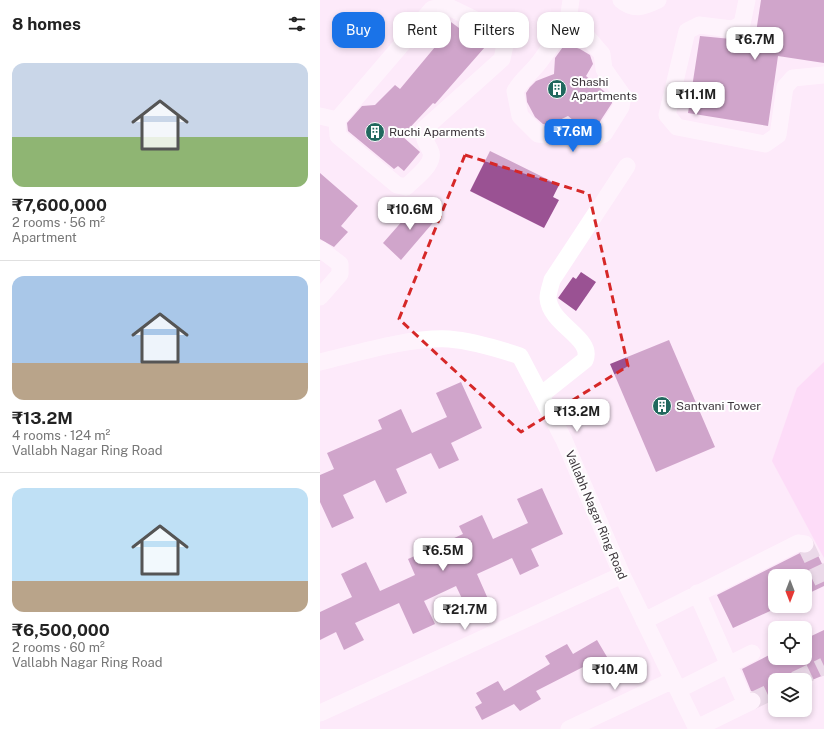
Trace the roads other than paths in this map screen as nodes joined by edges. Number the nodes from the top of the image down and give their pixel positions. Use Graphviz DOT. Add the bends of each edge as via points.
graph roads {
  1 [pos="571,0"];
  2 [pos="621,0"];
  3 [pos="658,0"];
  4 [pos="747,0"];
  5 [pos="569,12"];
  6 [pos="567,26"];
  7 [pos="824,75"];
  8 [pos="320,116"];
  9 [pos="337,120"];
  10 [pos="627,166"];
  11 [pos="320,249"];
  12 [pos="320,297"];
  13 [pos="320,362"];
  14 [pos="540,395"];
  15 [pos="805,544"];
  16 [pos="622,575"];
  17 [pos="697,594"];
  18 [pos="644,621"];
  19 [pos="752,652"];
  20 [pos="729,665"];
  21 [pos="676,685"];
  22 [pos="320,713"];
  23 [pos="569,729"];
  24 [pos="697,729"];
  1 -- 5 [label="street"];
  2 -- 3 [label="street" via="629,6 645,7"];
  4 -- 7 [label="street" via="742,24 732,29 699,25 687,31 667,115 677,127 765,144 778,135 785,87 792,78"];
  6 -- 6 [label="street" via="557,35 537,66 521,80 515,92 520,116 538,134 591,140 604,134 621,106 623,96 604,69 602,54 589,39"];
  8 -- 9 [label="street"];
  9 -- 9 [label="street" via="338,136 397,185 406,187 431,162 432,154 423,137 424,129 502,59 505,44 502,34 447,6 432,9"];
  10 -- 14 [label="street" via="552,280 548,297 556,318 586,346 588,354 585,360"];
  11 -- 12 [label="street" via="340,264 340,274"];
  13 -- 14 [label="street, Vallabh Nagar Ring Road" via="403,343 448,339 484,345 520,356"];
  14 -- 16 [label="street, Vallabh Nagar Ring Road" via="564,440"];
  15 -- 17 [label="street" via="798,543"];
  16 -- 18 [label="street, Vallabh Nagar Ring Road"];
  16 -- 22 [label="street"];
  17 -- 18 [label="street"];
  17 -- 20 [label="street"];
  18 -- 21 [label="street, Vallabh Nagar Ring Road"];
  19 -- 20 [label="street"];
  20 -- 21 [label="street"];
  20 -- 24 [label="street" via="749,702"];
  21 -- 23 [label="street"];
  21 -- 24 [label="street, Vallabh Nagar Ring Road"];
}
